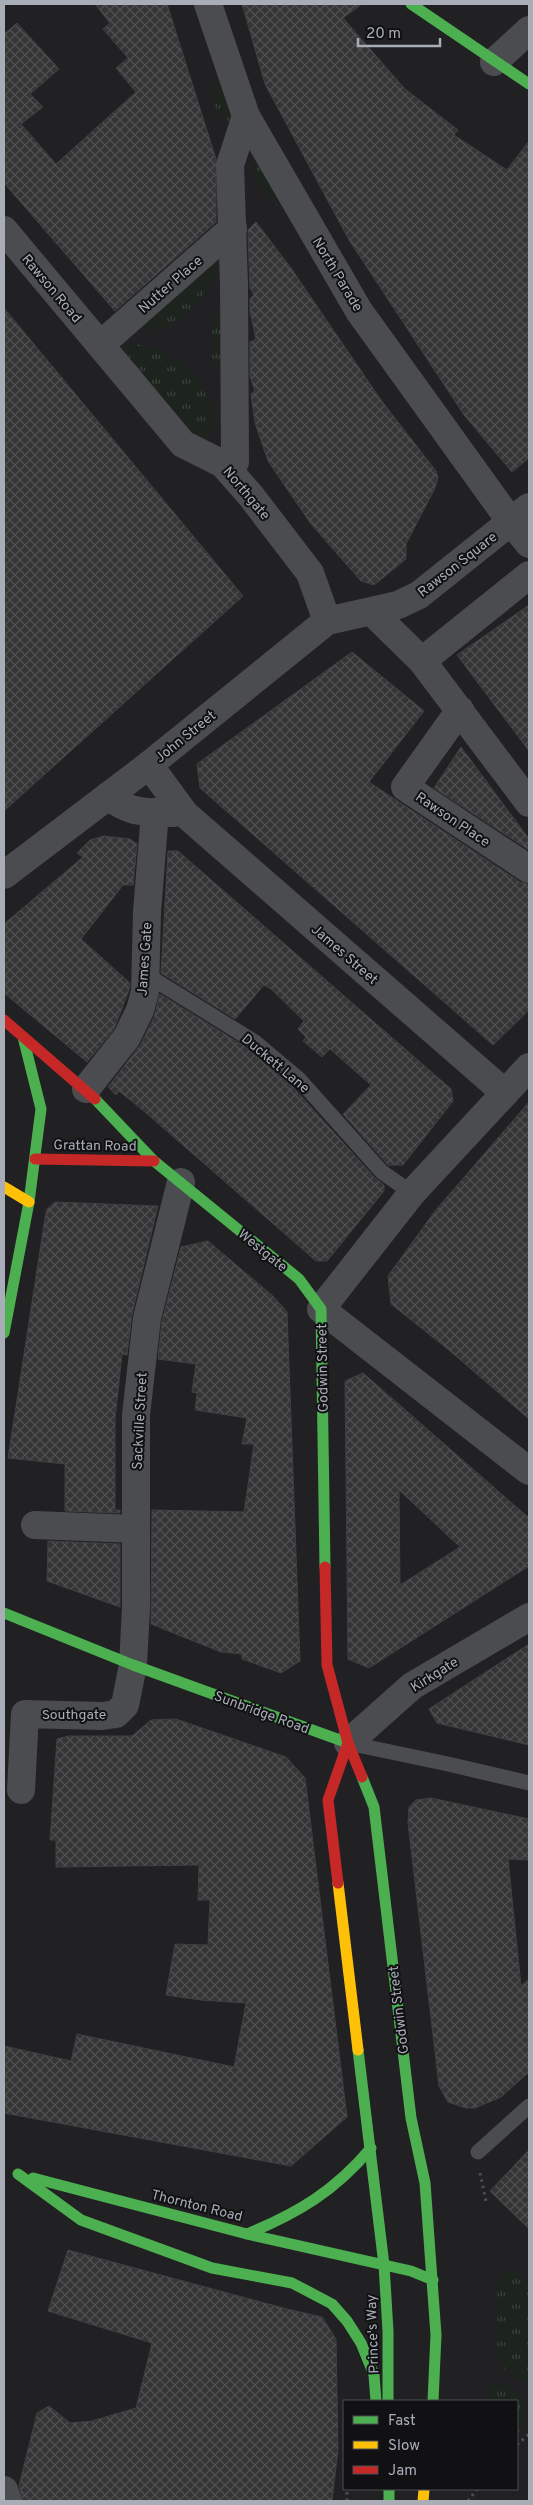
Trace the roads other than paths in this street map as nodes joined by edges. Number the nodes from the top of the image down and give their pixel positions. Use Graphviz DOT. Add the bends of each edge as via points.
graph roads {
  1 [pos="208,4"];
  2 [pos="411,4"];
  3 [pos="529,30"];
  4 [pos="494,62"];
  5 [pos="529,84"];
  6 [pos="246,116"];
  7 [pos="233,228"];
  8 [pos="4,230"];
  9 [pos="103,342"];
  10 [pos="234,462"];
  11 [pos="520,514"];
  12 [pos="529,544"];
  13 [pos="529,575"];
  14 [pos="372,612"];
  15 [pos="327,621"];
  16 [pos="422,661"];
  17 [pos="460,710"];
  18 [pos="149,765"];
  19 [pos="108,796"];
  20 [pos="529,803"];
  21 [pos="155,812"];
  22 [pos="184,814"];
  23 [pos="529,869"];
  24 [pos="4,875"];
  25 [pos="145,974"];
  26 [pos="4,1020"];
  27 [pos="23,1037"];
  28 [pos="529,1067"];
  29 [pos="86,1089"];
  30 [pos="505,1093"];
  31 [pos="35,1160"];
  32 [pos="154,1161"];
  33 [pos="181,1182"];
  34 [pos="4,1187"];
  35 [pos="412,1193"];
  36 [pos="29,1202"];
  37 [pos="321,1310"];
  38 [pos="4,1333"];
  39 [pos="529,1471"];
  40 [pos="35,1525"];
  41 [pos="136,1529"];
  42 [pos="4,1613"];
  43 [pos="529,1617"];
  44 [pos="133,1665"];
  45 [pos="348,1743"];
  46 [pos="529,1783"];
  47 [pos="21,1790"];
  48 [pos="529,2106"];
  49 [pos="371,2148"];
  50 [pos="478,2152"];
  51 [pos="4,2171"];
  52 [pos="18,2174"];
  53 [pos="247,2234"];
  54 [pos="384,2265"];
  55 [pos="433,2280"];
  56 [pos="376,2400"];
  57 [pos="388,2400"];
  58 [pos="433,2400"];
  59 [pos="4,2490"];
  60 [pos="8,2501"];
  1 -- 6 [label="street, North Parade"];
  2 -- 4 [label="main road"];
  3 -- 4 [label="street"];
  4 -- 5 [label="main road"];
  6 -- 7 [label="street, Northgate" via="230,165"];
  6 -- 11 [label="street, North Parade" via="359,310"];
  7 -- 9 [label="street, Nutter Place"];
  7 -- 10 [label="street, Northgate"];
  8 -- 9 [label="street, Rawson Road"];
  9 -- 15 [label="street, Northgate" via="183,444 223,464 250,496 310,573"];
  11 -- 12 [label="street, Rawson Square"];
  11 -- 14 [label="street, Rawson Square" via="419,595 398,606"];
  13 -- 16 [label="street"];
  14 -- 15 [label="street, John Street"];
  14 -- 16 [label="street"];
  15 -- 18 [label="street, John Street"];
  16 -- 17 [label="street"];
  17 -- 20 [label="street"];
  17 -- 23 [label="street, Rawson Place" via="405,787"];
  18 -- 19 [label="street, John Street"];
  18 -- 22 [label="street, James Street"];
  19 -- 21 [label="street" via="122,807"];
  19 -- 24 [label="street, John Street"];
  21 -- 22 [label="street"];
  21 -- 25 [label="street, James Gate"];
  22 -- 30 [label="street, James Street"];
  25 -- 29 [label="street, James Gate" via="140,1010 127,1037"];
  25 -- 35 [label="lane, Duckett Lane" via="255,1042 299,1079 382,1172"];
  26 -- 27 [label="main road, Westgate"];
  27 -- 29 [label="main road, Westgate"];
  27 -- 31 [label="main road" via="41,1109"];
  28 -- 30 [label="street, Godwin Street"];
  29 -- 32 [label="main road, Westgate"];
  30 -- 35 [label="street, Godwin Street"];
  31 -- 32 [label="main road, Grattan Road"];
  31 -- 36 [label="main road"];
  32 -- 33 [label="main road, Westgate"];
  33 -- 37 [label="main road, Westgate" via="299,1279"];
  33 -- 41 [label="street, Sackville Street" via="146,1318 136,1415"];
  34 -- 36 [label="main road"];
  35 -- 37 [label="street, Godwin Street"];
  36 -- 38 [label="main road"];
  37 -- 39 [label="street, Westgate"];
  37 -- 45 [label="main road, Godwin Street" via="326,1650"];
  40 -- 41 [label="street"];
  41 -- 44 [label="street, Sackville Street"];
  42 -- 44 [label="main road, Sunbridge Road"];
  43 -- 45 [label="street, Kirkgate" via="412,1686"];
  44 -- 45 [label="main road, Sunbridge Road"];
  44 -- 47 [label="street, Southgate" via="125,1705 116,1714 25,1714"];
  45 -- 46 [label="lane, Sunbridge Road"];
  45 -- 49 [label="main road" via="328,1800"];
  45 -- 55 [label="main road, Godwin Street" via="374,1807 411,2118 425,2183"];
  48 -- 50 [label="lane"];
  49 -- 53 [label="main road" via="332,2191 285,2218"];
  49 -- 54 [label="main road"];
  51 -- 52 [label="main road, Thornton Road"];
  52 -- 53 [label="main road, Thornton Road"];
  52 -- 56 [label="main road" via="81,2220 212,2268 292,2283 332,2304 361,2343 374,2375"];
  53 -- 54 [label="main road, Thornton Road"];
  54 -- 55 [label="main road, Thornton Road"];
  54 -- 57 [label="main road, Prince's Way"];
  55 -- 58 [label="main road" via="436,2335"];
  59 -- 60 [label="street"];
}
